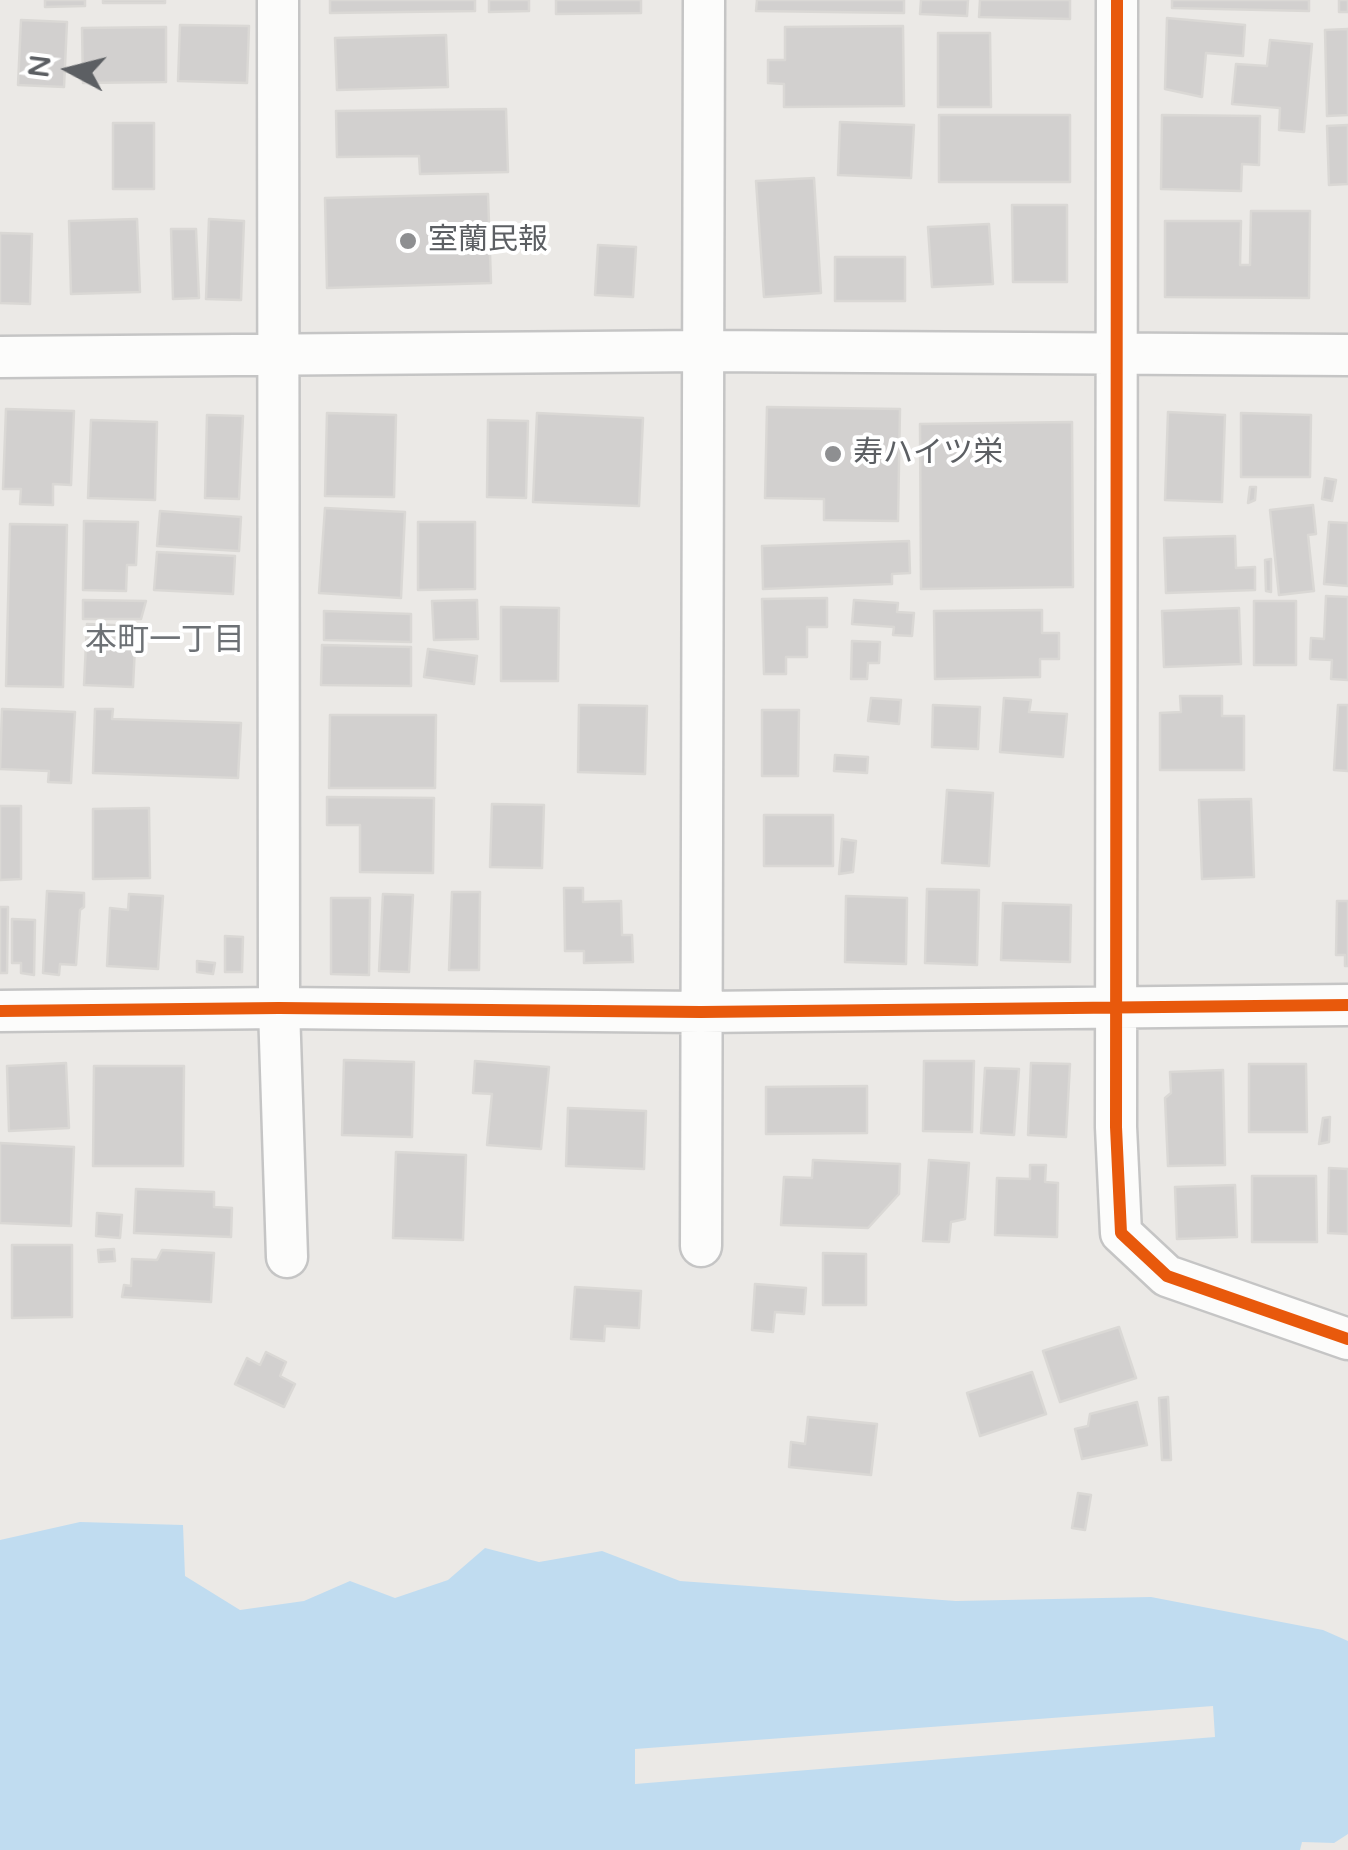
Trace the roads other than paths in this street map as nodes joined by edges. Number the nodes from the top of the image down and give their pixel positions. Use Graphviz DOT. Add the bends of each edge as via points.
graph roads {
  1 [pos="278,0"];
  2 [pos="704,0"];
  3 [pos="1117,0"];
  4 [pos="704,351"];
  5 [pos="1116,353"];
  6 [pos="278,354"];
  7 [pos="1348,355"];
  8 [pos="0,356"];
  9 [pos="1348,1006"];
  10 [pos="1116,1007"];
  11 [pos="279,1008"];
  12 [pos="0,1010"];
  13 [pos="700,1012"];
  14 [pos="701,1246"];
  15 [pos="287,1257"];
  16 [pos="1348,1339"];
  1 -- 6 [label="street"];
  2 -- 4 [label="street"];
  3 -- 5 [label="street"];
  4 -- 5 [label="street"];
  4 -- 6 [label="street"];
  4 -- 13 [label="street"];
  5 -- 7 [label="street"];
  5 -- 10 [label="street"];
  6 -- 8 [label="street"];
  6 -- 11 [label="street"];
  9 -- 10 [label="street"];
  10 -- 13 [label="street"];
  10 -- 16 [label="street" via="1121,1233 1167,1276"];
  11 -- 12 [label="street"];
  11 -- 13 [label="street"];
  11 -- 15 [label="street"];
  13 -- 14 [label="street"];
}
